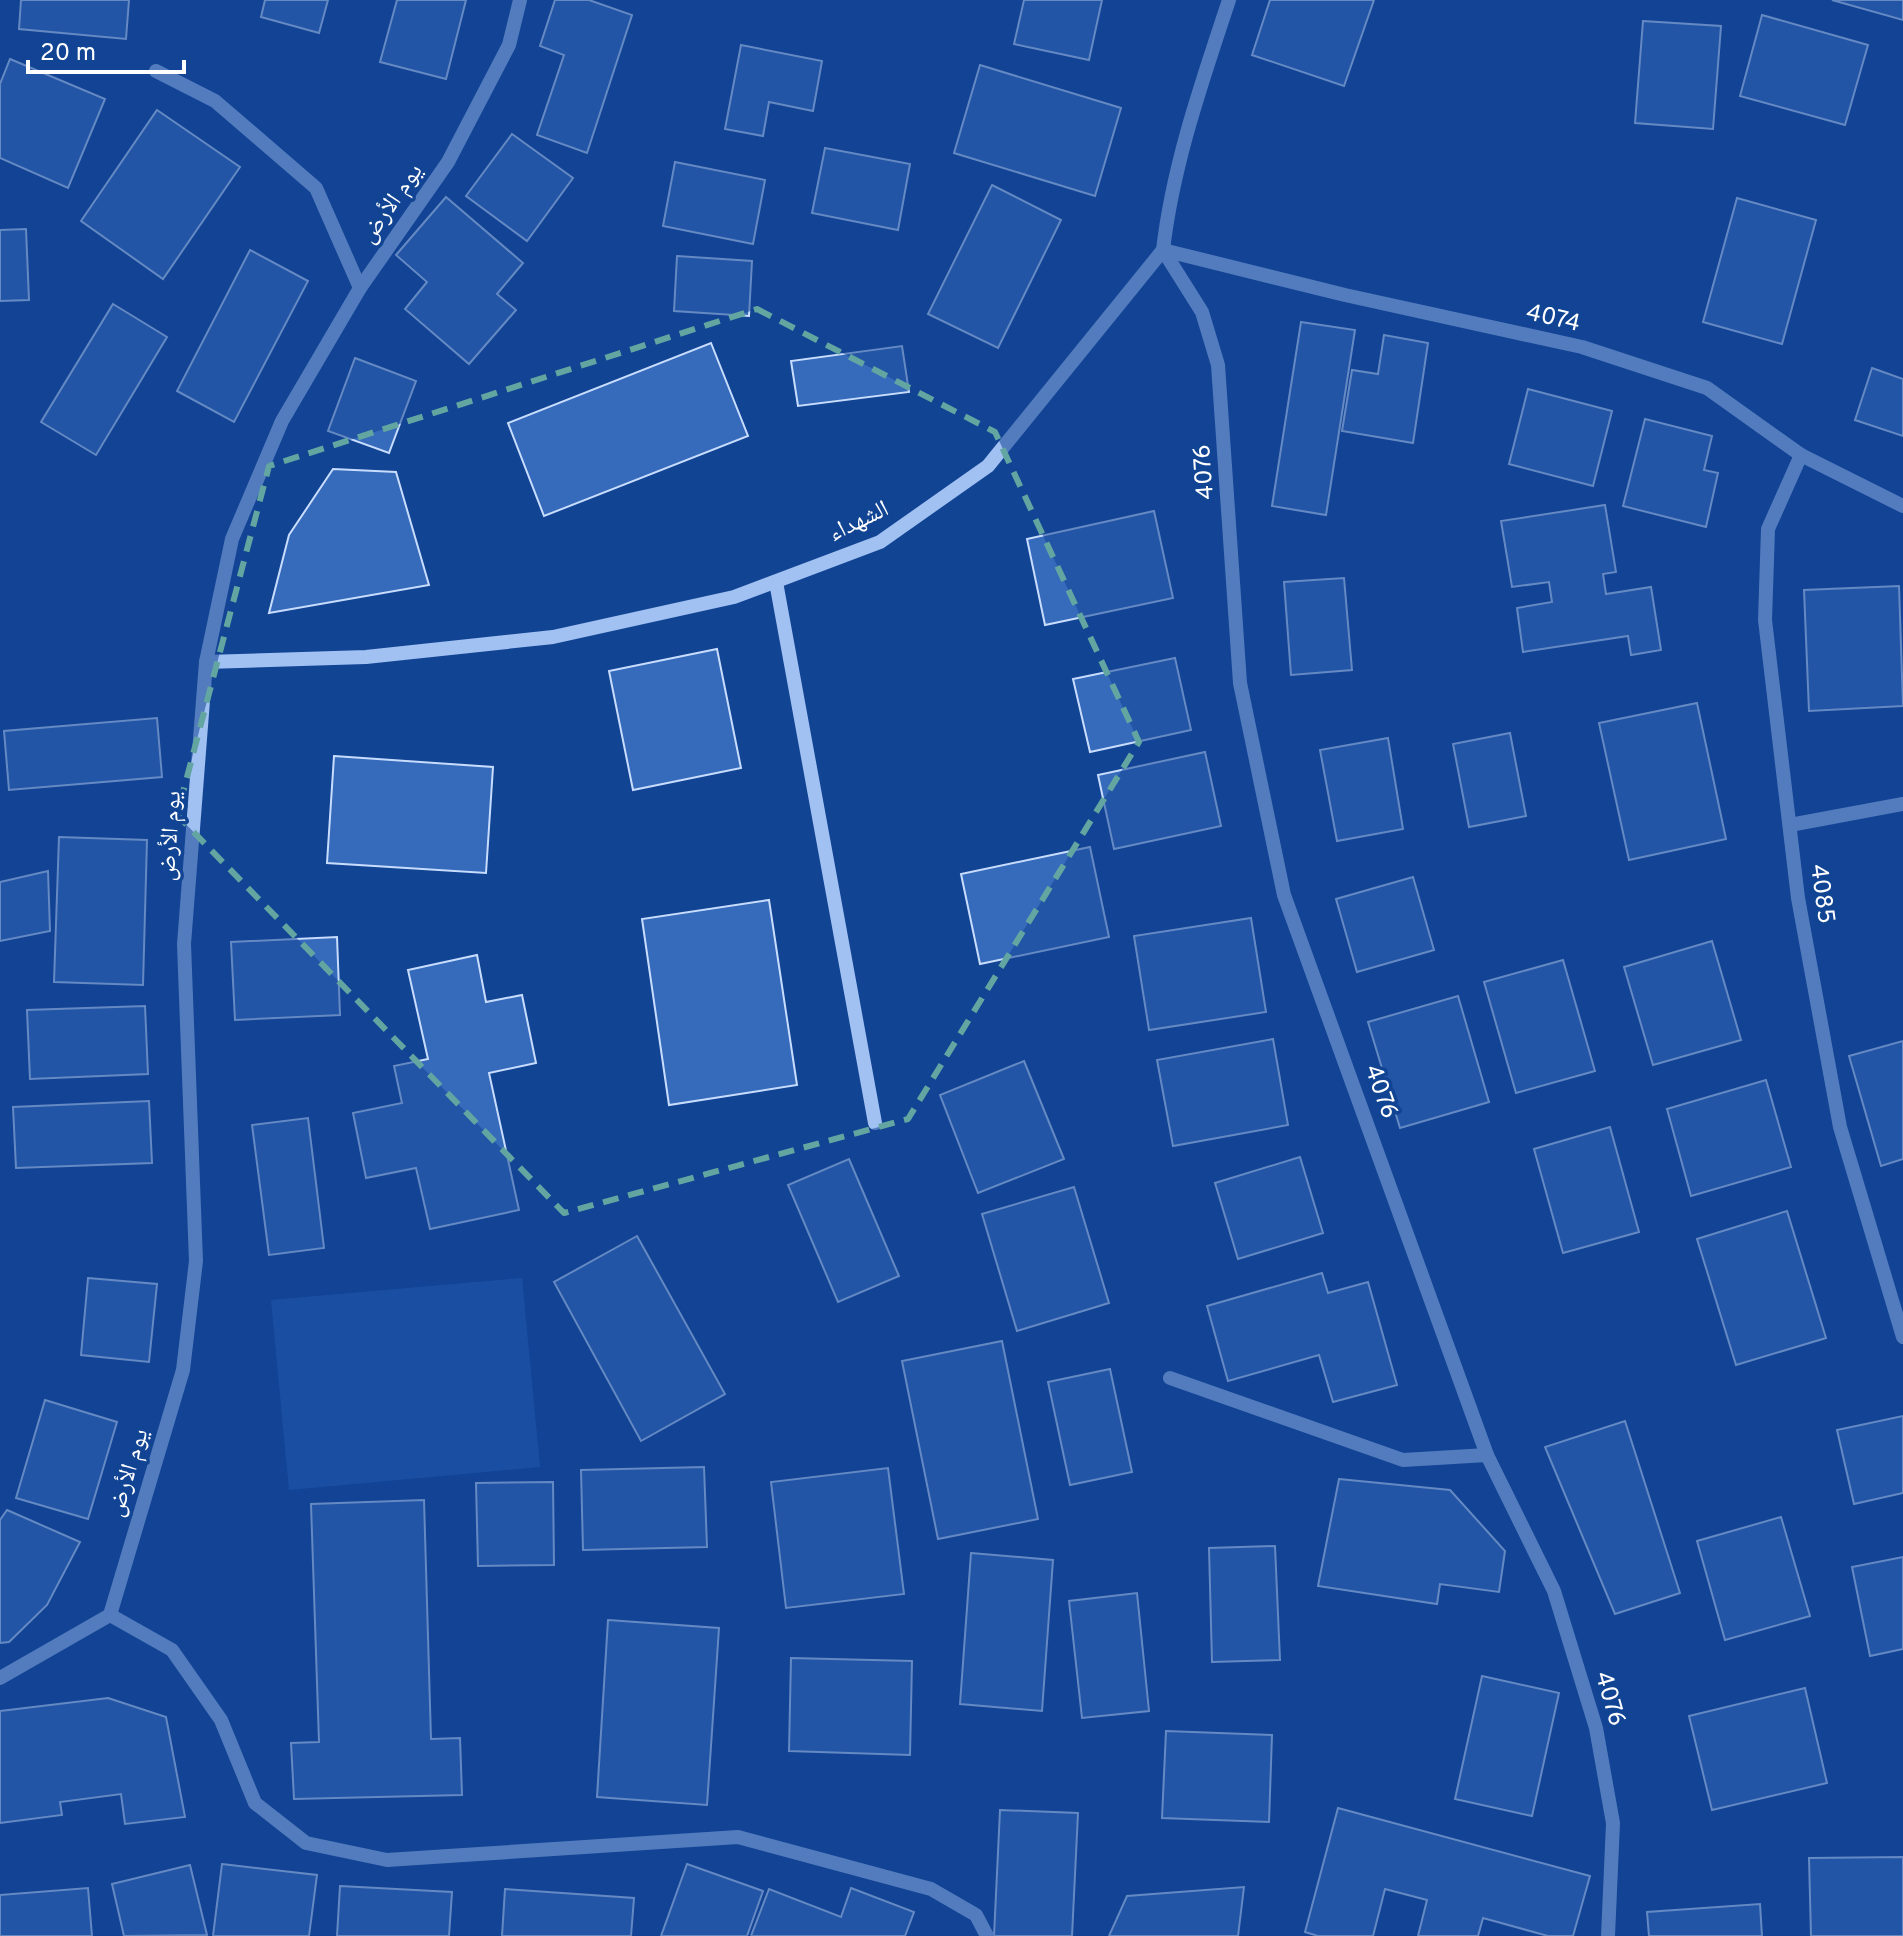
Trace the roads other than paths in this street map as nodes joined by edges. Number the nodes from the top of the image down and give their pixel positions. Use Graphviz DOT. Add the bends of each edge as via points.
graph roads {
  1 [pos="520,0"];
  2 [pos="1229,0"];
  3 [pos="156,71"];
  4 [pos="1163,250"];
  5 [pos="360,288"];
  6 [pos="1801,455"];
  7 [pos="1903,506"];
  8 [pos="776,582"];
  9 [pos="206,662"];
  10 [pos="1903,804"];
  11 [pos="1790,825"];
  12 [pos="875,1123"];
  13 [pos="1903,1337"];
  14 [pos="1170,1378"];
  15 [pos="1487,1455"];
  16 [pos="110,1615"];
  17 [pos="0,1678"];
  18 [pos="987,1936"];
  19 [pos="1608,1936"];
  1 -- 5 [label="street, يوم الأرض" via="509,45 448,162"];
  2 -- 4 [label="street" via="1195,103 1168,207"];
  3 -- 5 [label="street" via="215,101 316,188"];
  4 -- 6 [label="street, 4074" via="1582,347 1707,388"];
  4 -- 8 [label="street, الشهداء" via="988,466 880,542"];
  4 -- 15 [label="street, 4076" via="1202,312 1218,365 1240,683 1284,895"];
  5 -- 9 [label="street, يوم الأرض" via="282,421 232,539"];
  6 -- 7 [label="street, 4074"];
  6 -- 11 [label="street, 4085" via="1768,529 1765,620"];
  8 -- 9 [label="street, الشهداء" via="734,597 553,637 366,657"];
  8 -- 12 [label="street"];
  9 -- 16 [label="street, يوم الأرض" via="184,944 196,1261 183,1370"];
  10 -- 11 [label="street"];
  11 -- 13 [label="street, 4085" via="1798,898 1840,1127"];
  14 -- 15 [label="street" via="1403,1460"];
  15 -- 19 [label="street, 4076" via="1554,1591 1596,1728 1613,1823"];
  16 -- 17 [label="street"];
  16 -- 18 [label="street" via="172,1650 221,1720 255,1803 306,1843 387,1860 738,1837 931,1889 976,1915"];
}
